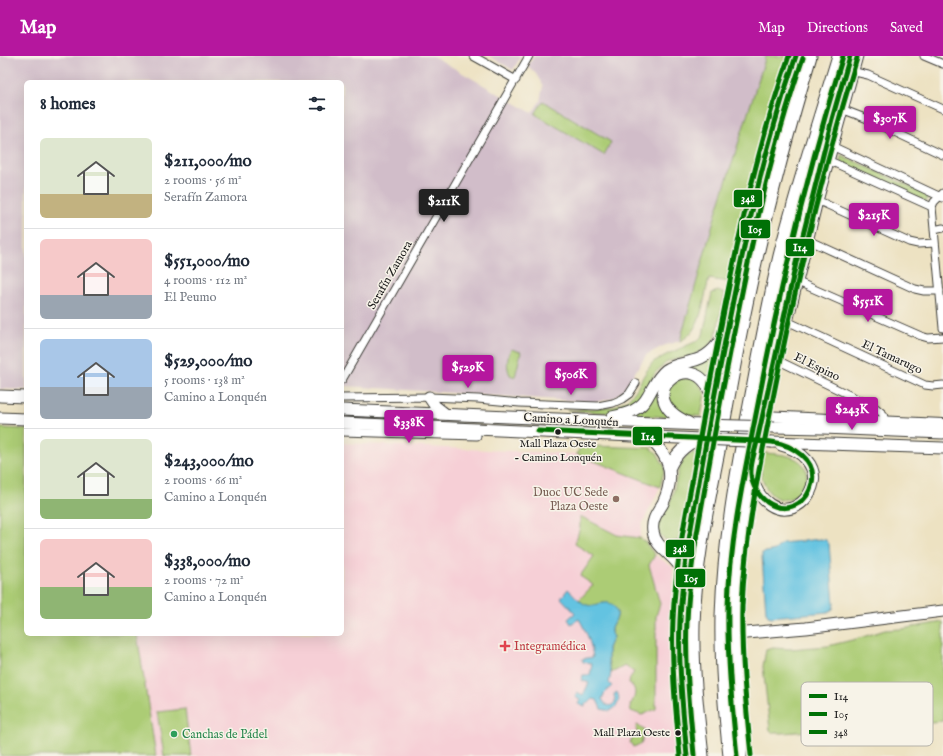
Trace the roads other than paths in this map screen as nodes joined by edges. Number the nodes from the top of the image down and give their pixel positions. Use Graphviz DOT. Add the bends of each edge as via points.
graph roads {
  1 [pos="473,56"];
  2 [pos="529,56"];
  3 [pos="796,56"];
  4 [pos="810,56"];
  5 [pos="839,56"];
  6 [pos="850,56"];
  7 [pos="859,56"];
  8 [pos="924,56"];
  9 [pos="943,64"];
  10 [pos="855,72"];
  11 [pos="516,80"];
  12 [pos="795,104"];
  13 [pos="943,109"];
  14 [pos="844,110"];
  15 [pos="834,147"];
  16 [pos="943,155"];
  17 [pos="830,161"];
  18 [pos="942,196"];
  19 [pos="819,201"];
  20 [pos="754,203"];
  21 [pos="932,208"];
  22 [pos="806,223"];
  23 [pos="943,228"];
  24 [pos="934,230"];
  25 [pos="810,241"];
  26 [pos="935,243"];
  27 [pos="941,276"];
  28 [pos="798,282"];
  29 [pos="940,291"];
  30 [pos="770,301"];
  31 [pos="789,322"];
  32 [pos="943,324"];
  33 [pos="943,328"];
  34 [pos="726,330"];
  35 [pos="943,337"];
  36 [pos="777,360"];
  37 [pos="344,377"];
  38 [pos="769,381"];
  39 [pos="636,383"];
  40 [pos="943,385"];
  41 [pos="0,396"];
  42 [pos="24,397"];
  43 [pos="429,397"];
  44 [pos="344,398"];
  45 [pos="713,404"];
  46 [pos="344,410"];
  47 [pos="444,414"];
  48 [pos="762,416"];
  49 [pos="0,418"];
  50 [pos="24,419"];
  51 [pos="598,420"];
  52 [pos="885,421"];
  53 [pos="344,423"];
  54 [pos="943,424"];
  55 [pos="698,425"];
  56 [pos="538,431"];
  57 [pos="344,432"];
  58 [pos="943,433"];
  59 [pos="477,436"];
  60 [pos="645,436"];
  61 [pos="701,438"];
  62 [pos="772,442"];
  63 [pos="943,448"];
  64 [pos="669,469"];
  65 [pos="751,473"];
  66 [pos="689,537"];
  67 [pos="662,548"];
  68 [pos="684,572"];
  69 [pos="943,611"];
  70 [pos="735,634"];
  71 [pos="742,735"];
  72 [pos="687,756"];
  73 [pos="702,756"];
  74 [pos="730,756"];
  75 [pos="740,756"];
  76 [pos="744,756"];
  1 -- 11 [label="street"];
  2 -- 11 [label="street, Serafín Zamora"];
  3 -- 20 [label="main road" via="767,146"];
  4 -- 12 [label="highway"];
  5 -- 30 [label="highway" via="788,224"];
  6 -- 22 [label="main road"];
  7 -- 10 [label="street"];
  8 -- 9 [label="street"];
  10 -- 13 [label="street" via="868,75"];
  10 -- 14 [label="street"];
  11 -- 37 [label="street, Serafín Zamora"];
  12 -- 20 [label="highway"];
  12 -- 73 [label="highway" via="744,311 699,556 694,598 693,645 695,695"];
  14 -- 15 [label="street"];
  14 -- 16 [label="street"];
  15 -- 17 [label="street"];
  15 -- 18 [label="street"];
  17 -- 19 [label="street"];
  17 -- 21 [label="street"];
  18 -- 21 [label="street" via="934,202"];
  19 -- 25 [label="street"];
  19 -- 26 [label="street" via="909,242"];
  20 -- 34 [label="main road"];
  21 -- 24 [label="street"];
  22 -- 30 [label="highway"];
  22 -- 38 [label="main road"];
  23 -- 24 [label="street"];
  24 -- 26 [label="street"];
  25 -- 28 [label="street"];
  25 -- 29 [label="street" via="911,288"];
  26 -- 27 [label="street"];
  27 -- 29 [label="street"];
  28 -- 31 [label="street"];
  28 -- 35 [label="street" via="921,336"];
  29 -- 32 [label="street"];
  30 -- 74 [label="highway" via="727,539 722,642 723,691"];
  31 -- 36 [label="street"];
  31 -- 40 [label="street, El Tamarugo" via="925,385"];
  32 -- 33 [label="street"];
  34 -- 45 [label="main road"];
  34 -- 51 [label="main road" via="707,355 665,371 639,408"];
  36 -- 38 [label="main road"];
  36 -- 52 [label="street, El Espino" via="876,408 883,414"];
  38 -- 48 [label="main road"];
  39 -- 43 [label="street, Camino a Lonquén" via="622,399 598,406 520,404"];
  41 -- 42 [label="main road"];
  43 -- 44 [label="street, Camino a Lonquén"];
  43 -- 47 [label="main road"];
  45 -- 55 [label="main road" via="708,389 696,375 682,374 670,380 664,392 665,404 675,415"];
  45 -- 66 [label="main road"];
  46 -- 47 [label="main road, Camino a Lonquén"];
  47 -- 51 [label="main road, Camino a Lonquén"];
  48 -- 52 [label="street"];
  48 -- 65 [label="main road"];
  49 -- 50 [label="main road"];
  51 -- 55 [label="main road, Camino a Lonquén"];
  52 -- 54 [label="street"];
  53 -- 56 [label="main road, Camino a Lonquén"];
  55 -- 58 [label="main road, Camino a Lonquén, bridge"];
  56 -- 59 [label="main road"];
  56 -- 60 [label="main road, Camino a Lonquén"];
  57 -- 59 [label="street"];
  60 -- 61 [label="main road, Camino a Lonquén"];
  60 -- 64 [label="main road" via="660,448"];
  61 -- 62 [label="main road, Camino a Lonquén, bridge"];
  61 -- 64 [label="main road" via="680,451"];
  62 -- 63 [label="main road, Camino a Lonquén"];
  62 -- 65 [label="main road" via="797,451 812,468 813,479 808,495 793,507 772,506 759,496"];
  64 -- 67 [label="main road" via="665,497 652,525 654,538"];
  65 -- 70 [label="main road" via="740,550"];
  66 -- 67 [label="main road" via="683,544"];
  66 -- 68 [label="main road"];
  67 -- 68 [label="main road" via="676,560"];
  68 -- 72 [label="main road" via="680,657"];
  69 -- 70 [label="main road"];
  70 -- 71 [label="main road" via="736,678"];
  71 -- 75 [label="highway"];
  71 -- 76 [label="main road"];
}
